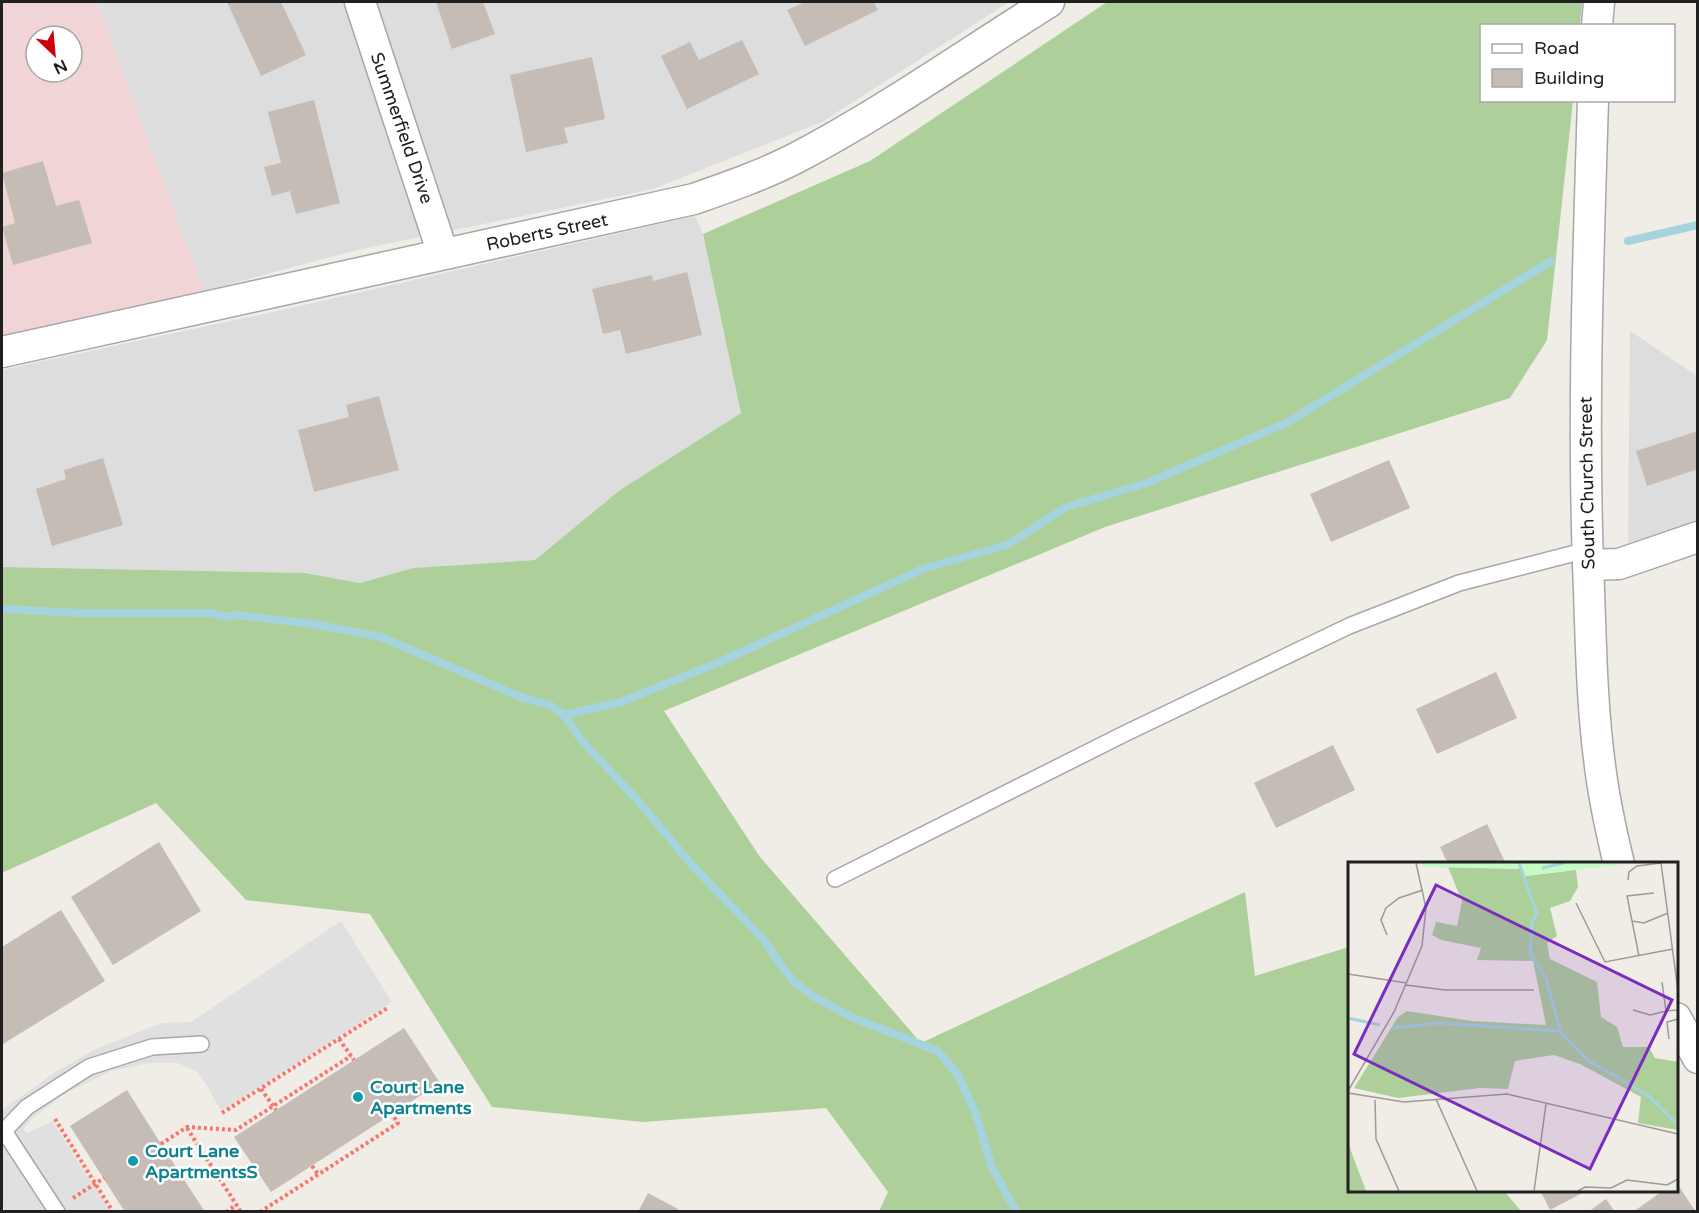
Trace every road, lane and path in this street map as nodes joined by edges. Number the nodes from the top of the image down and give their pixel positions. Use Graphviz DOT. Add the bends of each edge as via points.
graph roads {
  1 [pos="360,2"];
  2 [pos="1048,2"];
  3 [pos="1599,2"];
  4 [pos="1596,24"];
  5 [pos="1593,102"];
  6 [pos="443,254"];
  7 [pos="2,352"];
  8 [pos="1698,537"];
  9 [pos="1588,558"];
  10 [pos="1618,862"];
  11 [pos="835,879"];
  12 [pos="390,1007"];
  13 [pos="1678,1020"];
  14 [pos="339,1039"];
  15 [pos="201,1044"];
  16 [pos="1698,1058"];
  17 [pos="261,1089"];
  18 [pos="274,1108"];
  19 [pos="222,1113"];
  20 [pos="392,1114"];
  21 [pos="55,1119"];
  22 [pos="187,1127"];
  23 [pos="3,1132"];
  24 [pos="162,1144"];
  25 [pos="312,1166"];
  26 [pos="318,1174"];
  27 [pos="104,1178"];
  28 [pos="96,1184"];
  29 [pos="73,1198"];
  30 [pos="236,1204"];
  31 [pos="260,1211"];
  32 [pos="57,1212"];
  33 [pos="113,1212"];
  34 [pos="226,1212"];
  35 [pos="241,1212"];
  1 -- 6 [label="street, Summerfield Drive"];
  2 -- 6 [label="street, Roberts Street" via="842,132 747,180 694,199"];
  3 -- 4 [label="street"];
  5 -- 9 [label="street, South Church Street" via="1585,357"];
  6 -- 7 [label="street, Roberts Street"];
  8 -- 9 [label="street" via="1619,564"];
  9 -- 10 [label="street, South Church Street" via="1600,766"];
  9 -- 11 [label="lane" via="1459,584 1349,626"];
  12 -- 14 [label="path"];
  13 -- 16 [label="street"];
  14 -- 17 [label="path"];
  14 -- 18 [label="path" via="352,1058"];
  15 -- 23 [label="lane" via="152,1047 89,1067 27,1107"];
  17 -- 18 [label="path"];
  17 -- 19 [label="path"];
  18 -- 22 [label="path" via="236,1130"];
  20 -- 26 [label="path" via="398,1124"];
  21 -- 28 [label="path"];
  22 -- 24 [label="path"];
  22 -- 30 [label="path"];
  23 -- 32 [label="lane"];
  25 -- 26 [label="path"];
  26 -- 31 [label="path"];
  27 -- 28 [label="path"];
  28 -- 29 [label="path"];
  28 -- 33 [label="path"];
  30 -- 34 [label="path"];
  30 -- 35 [label="path"];
}
